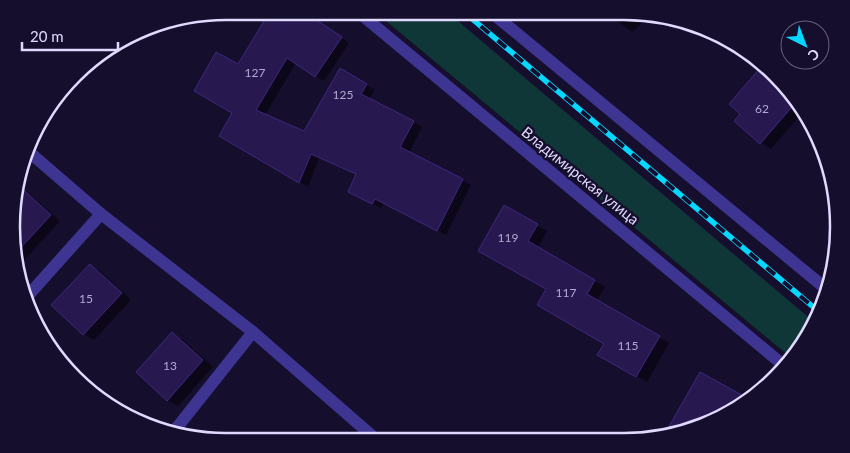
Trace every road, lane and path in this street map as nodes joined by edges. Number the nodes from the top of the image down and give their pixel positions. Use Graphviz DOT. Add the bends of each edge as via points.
graph roads {
  1 [pos="368,20"];
  2 [pos="501,20"];
  3 [pos="33,155"];
  4 [pos="101,214"];
  5 [pos="821,285"];
  6 [pos="31,292"];
  7 [pos="252,332"];
  8 [pos="780,362"];
  9 [pos="177,427"];
  10 [pos="369,433"];
  1 -- 8 [label="street, Владимирская улица"];
  2 -- 5 [label="street"];
  3 -- 4 [label="street"];
  4 -- 6 [label="street"];
  4 -- 7 [label="street"];
  7 -- 9 [label="street"];
  7 -- 10 [label="street"];
}
